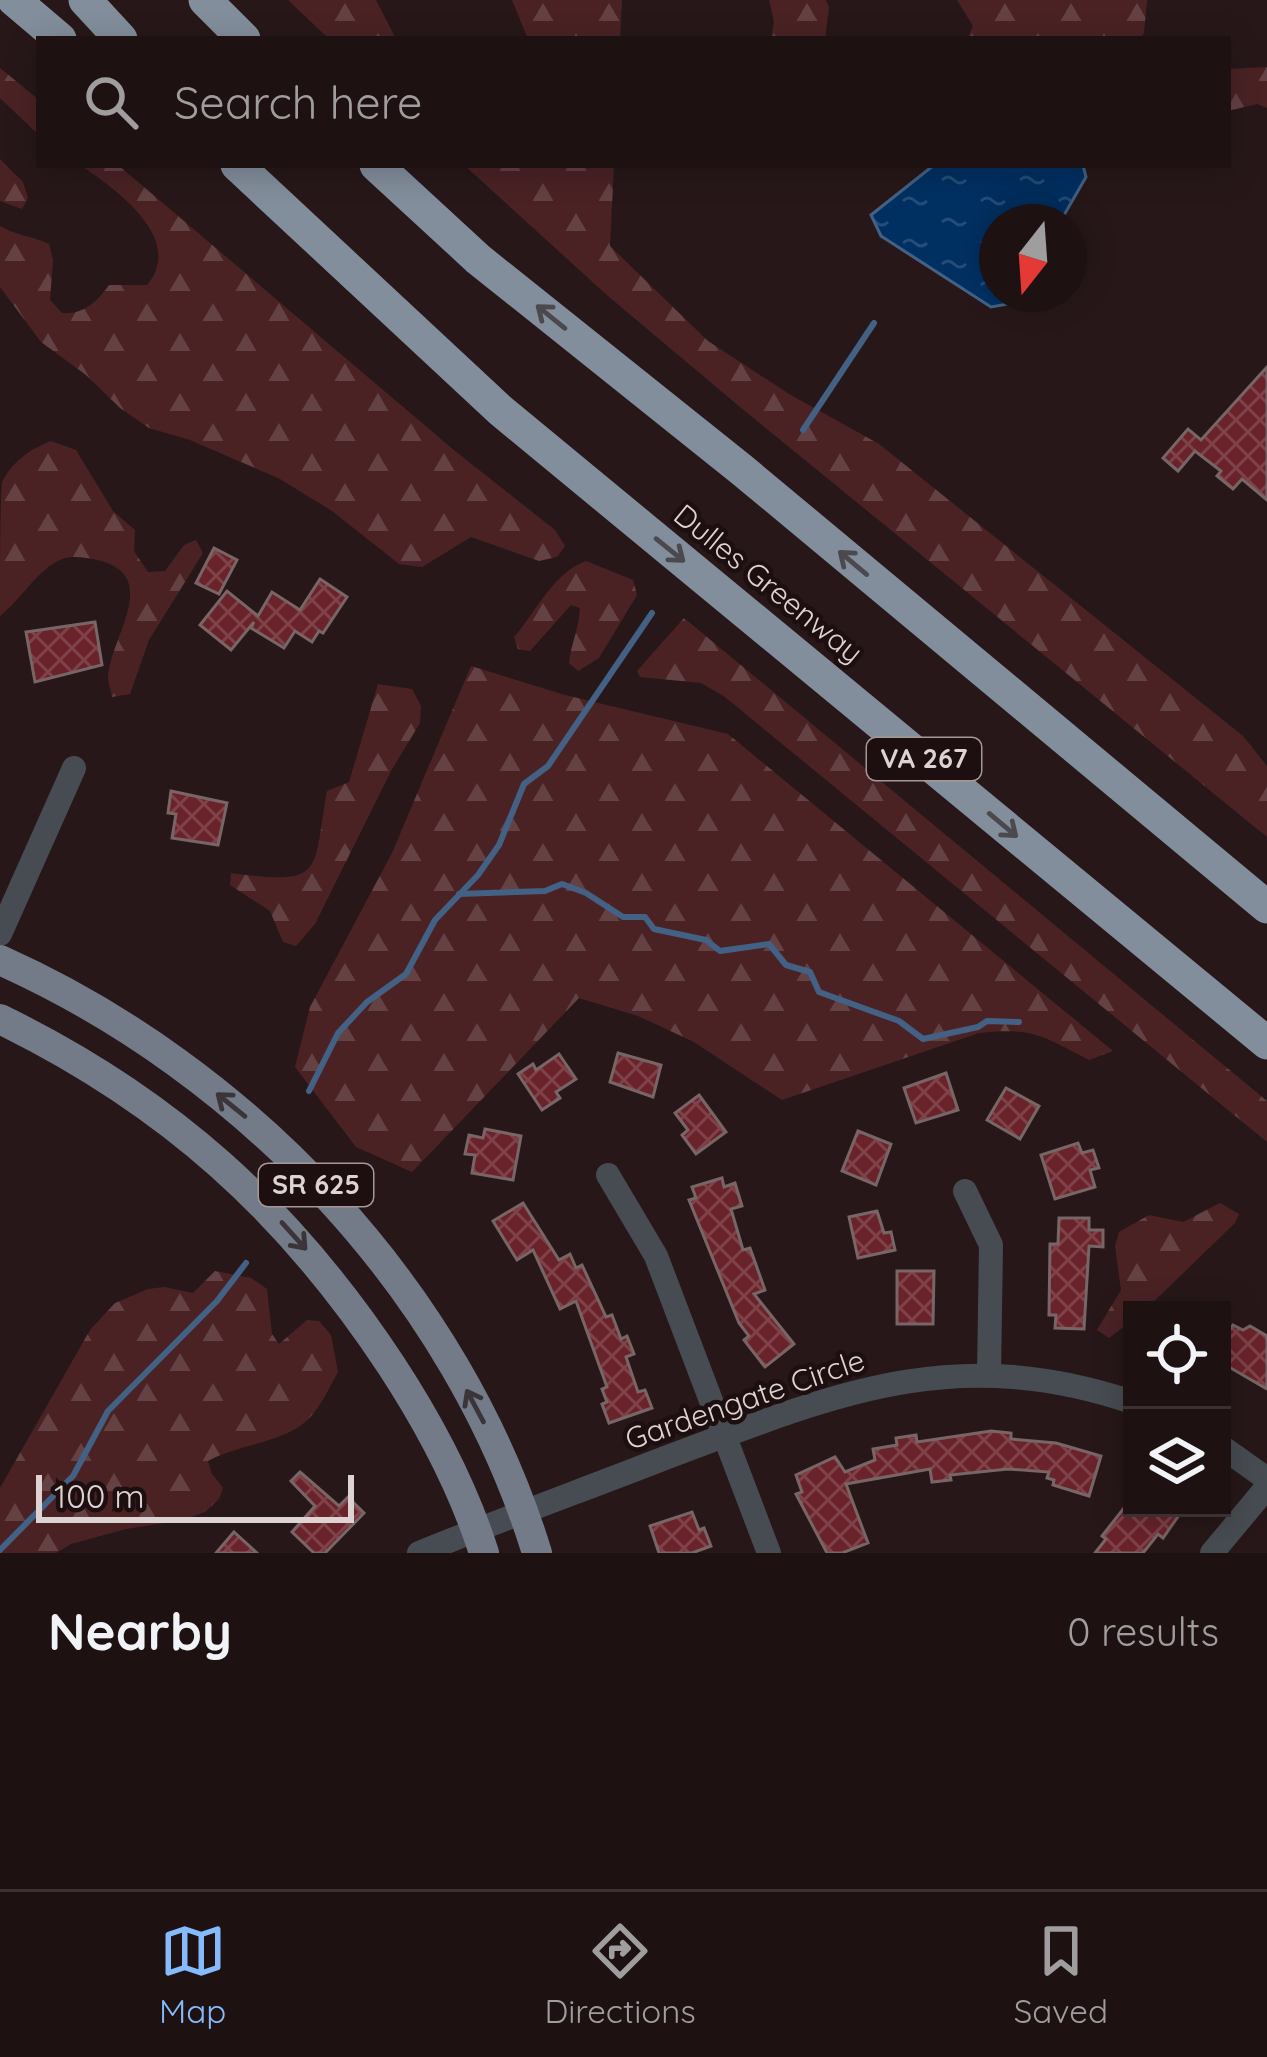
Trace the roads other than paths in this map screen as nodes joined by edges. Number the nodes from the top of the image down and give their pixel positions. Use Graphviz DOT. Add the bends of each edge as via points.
graph roads {
  1 [pos="14,0"];
  2 [pos="85,0"];
  3 [pos="206,0"];
  4 [pos="56,36"];
  5 [pos="118,36"];
  6 [pos="241,36"];
  7 [pos="210,168"];
  8 [pos="240,168"];
  9 [pos="379,168"];
  10 [pos="579,477"];
  11 [pos="943,638"];
  12 [pos="74,768"];
  13 [pos="1267,879"];
  14 [pos="1267,908"];
  15 [pos="0,934"];
  16 [pos="0,960"];
  17 [pos="0,1018"];
  18 [pos="1267,1043"];
  19 [pos="608,1175"];
  20 [pos="965,1191"];
  21 [pos="989,1374"];
  22 [pos="1123,1399"];
  23 [pos="724,1436"];
  24 [pos="1231,1454"];
  25 [pos="1267,1483"];
  26 [pos="525,1512"];
  27 [pos="481,1541"];
  28 [pos="418,1553"];
  29 [pos="537,1553"];
  30 [pos="769,1553"];
  31 [pos="1212,1553"];
  1 -- 4 [label="highway"];
  2 -- 5 [label="highway"];
  3 -- 6 [label="highway"];
  7 -- 10 [label="highway" via="423,359"];
  8 -- 10 [label="highway, Dulles Greenway / VA 267"];
  11 -- 9 [label="highway, one-way" via="478,259"];
  10 -- 18 [label="highway, Dulles Greenway / VA 267, one-way"];
  11 -- 13 [label="highway"];
  11 -- 14 [label="highway"];
  12 -- 15 [label="street"];
  26 -- 16 [label="main road, SR 625, one-way" via="446,1350 307,1174 175,1061"];
  17 -- 27 [label="main road, SR 625, one-way" via="148,1104 268,1206 320,1264 407,1390"];
  19 -- 23 [label="street" via="656,1256"];
  20 -- 21 [label="street" via="991,1245"];
  21 -- 22 [label="street, Gardengate Circle"];
  21 -- 23 [label="street, Gardengate Circle" via="864,1388"];
  23 -- 26 [label="street, Gardengate Circle"];
  23 -- 30 [label="street"];
  24 -- 25 [label="street"];
  25 -- 31 [label="street"];
  26 -- 27 [label="street, Gardengate Circle"];
  26 -- 29 [label="main road, SR 625"];
  27 -- 28 [label="street, Gardengate Circle"];
}
